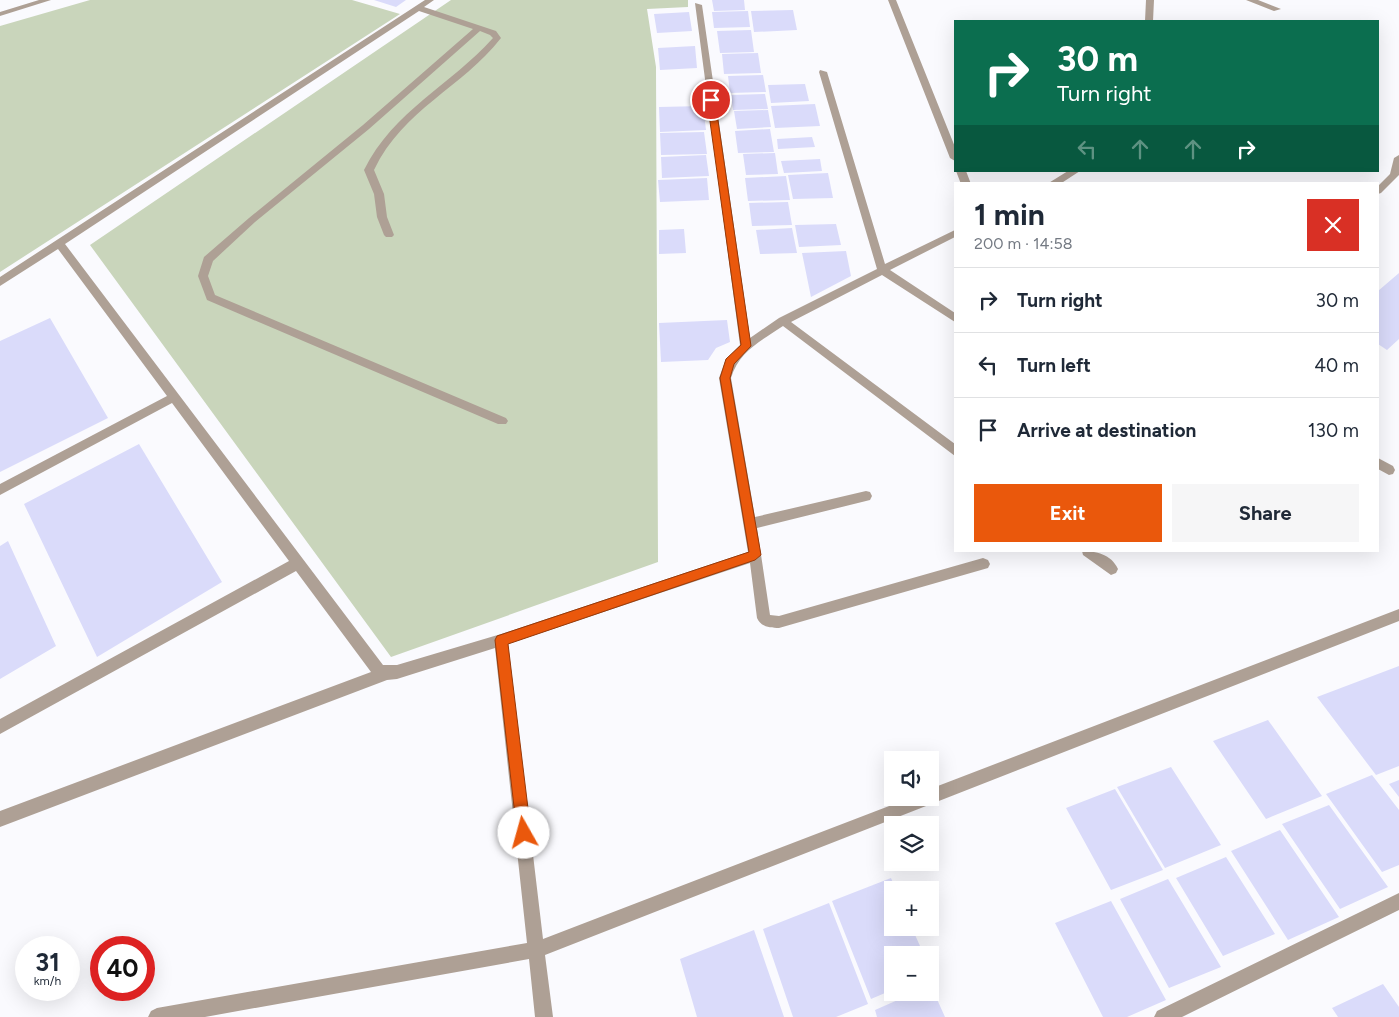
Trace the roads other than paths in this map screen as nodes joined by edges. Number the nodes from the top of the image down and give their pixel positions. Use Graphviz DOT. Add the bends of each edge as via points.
graph roads {
  1 [pos="46,0"];
  2 [pos="430,0"];
  3 [pos="892,0"];
  4 [pos="1150,0"];
  5 [pos="1250,0"];
  6 [pos="698,5"];
  7 [pos="419,8"];
  8 [pos="1277,9"];
  9 [pos="0,14"];
  10 [pos="1149,20"];
  11 [pos="479,28"];
  12 [pos="823,72"];
  13 [pos="954,155"];
  14 [pos="1399,158"];
  15 [pos="1073,172"];
  16 [pos="1056,182"];
  17 [pos="1379,190"];
  18 [pos="954,234"];
  19 [pos="389,235"];
  20 [pos="60,244"];
  21 [pos="882,270"];
  22 [pos="0,282"];
  23 [pos="954,317"];
  24 [pos="783,321"];
  25 [pos="746,346"];
  26 [pos="174,397"];
  27 [pos="502,421"];
  28 [pos="954,450"];
  29 [pos="1379,464"];
  30 [pos="1389,470"];
  31 [pos="0,490"];
  32 [pos="866,496"];
  33 [pos="750,524"];
  34 [pos="1089,552"];
  35 [pos="755,555"];
  36 [pos="298,563"];
  37 [pos="983,564"];
  38 [pos="1111,569"];
  39 [pos="1399,615"];
  40 [pos="501,640"];
  41 [pos="387,673"];
  42 [pos="0,726"];
  43 [pos="939,793"];
  44 [pos="906,806"];
  45 [pos="0,819"];
  46 [pos="1399,901"];
  47 [pos="538,949"];
  48 [pos="157,1017"];
  49 [pos="544,1017"];
  50 [pos="1163,1017"];
  1 -- 9 [label="street"];
  2 -- 7 [label="street"];
  3 -- 13 [label="street"];
  4 -- 10 [label="street"];
  5 -- 8 [label="street"];
  6 -- 25 [label="street"];
  7 -- 11 [label="street"];
  7 -- 20 [label="street"];
  11 -- 19 [label="street" via="497,38 403,123 375,155 370,170"];
  11 -- 27 [label="street" via="366,127 252,220 208,260 202,276 211,297"];
  12 -- 21 [label="street"];
  14 -- 17 [label="street" via="1394,175"];
  15 -- 16 [label="street"];
  18 -- 21 [label="street"];
  20 -- 22 [label="street"];
  20 -- 26 [label="street"];
  21 -- 23 [label="street"];
  21 -- 24 [label="street"];
  24 -- 25 [label="street"];
  24 -- 28 [label="street"];
  25 -- 33 [label="street" via="730,362 725,378"];
  26 -- 31 [label="street"];
  26 -- 36 [label="street"];
  29 -- 30 [label="street"];
  32 -- 33 [label="street"];
  33 -- 35 [label="street"];
  34 -- 38 [label="street"];
  35 -- 37 [label="street" via="764,618 770,622"];
  35 -- 40 [label="street"];
  36 -- 41 [label="street" via="379,671"];
  36 -- 42 [label="street"];
  39 -- 43 [label="street"];
  40 -- 41 [label="street"];
  40 -- 47 [label="street"];
  41 -- 45 [label="street"];
  44 -- 47 [label="street"];
  46 -- 50 [label="street"];
  47 -- 48 [label="street"];
  47 -- 49 [label="street"];
}
